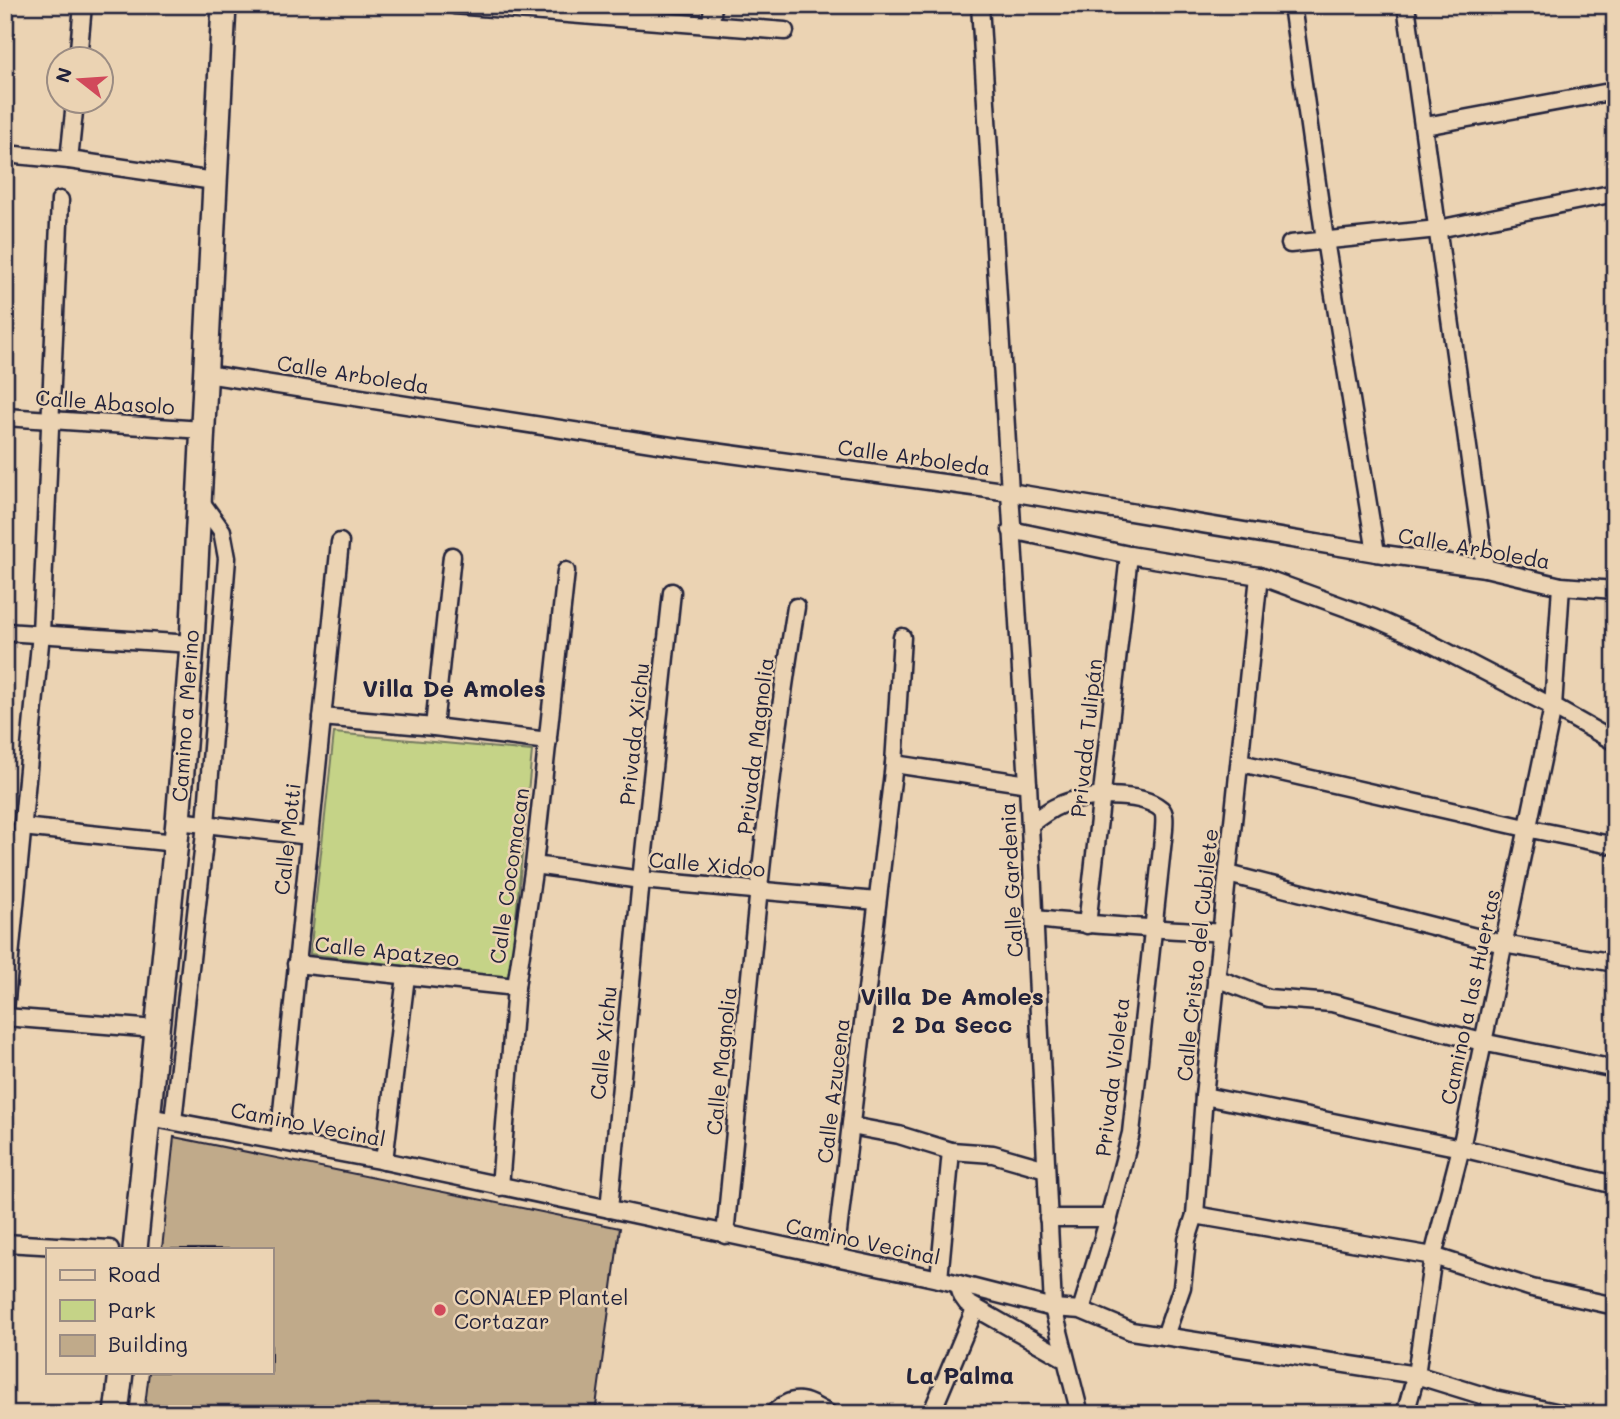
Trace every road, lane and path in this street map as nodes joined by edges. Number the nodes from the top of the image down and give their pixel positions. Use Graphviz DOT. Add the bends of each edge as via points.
graph roads {
  1 [pos="83,5"];
  2 [pos="224,5"];
  3 [pos="454,5"];
  4 [pos="713,5"];
  5 [pos="980,5"];
  6 [pos="1292,5"];
  7 [pos="1406,5"];
  8 [pos="513,7"];
  9 [pos="579,9"];
  10 [pos="647,13"];
  11 [pos="711,24"];
  12 [pos="785,31"];
  13 [pos="79,46"];
  14 [pos="1615,91"];
  15 [pos="74,116"];
  16 [pos="1424,126"];
  17 [pos="5,154"];
  18 [pos="69,160"];
  19 [pos="214,181"];
  20 [pos="1615,193"];
  21 [pos="60,200"];
  22 [pos="1438,229"];
  23 [pos="1325,240"];
  24 [pos="1290,244"];
  25 [pos="206,374"];
  26 [pos="5,417"];
  27 [pos="49,421"];
  28 [pos="202,430"];
  29 [pos="1010,492"];
  30 [pos="199,499"];
  31 [pos="1011,530"];
  32 [pos="340,542"];
  33 [pos="1376,552"];
  34 [pos="1129,555"];
  35 [pos="452,556"];
  36 [pos="1485,568"];
  37 [pos="566,571"];
  38 [pos="1259,576"];
  39 [pos="1561,586"];
  40 [pos="1615,590"];
  41 [pos="672,592"];
  42 [pos="796,607"];
  43 [pos="5,632"];
  44 [pos="41,634"];
  45 [pos="902,637"];
  46 [pos="192,644"];
  47 [pos="1553,707"];
  48 [pos="322,717"];
  49 [pos="434,727"];
  50 [pos="548,741"];
  51 [pos="1615,742"];
  52 [pos="1241,763"];
  53 [pos="894,764"];
  54 [pos="1028,784"];
  55 [pos="1102,795"];
  56 [pos="206,824"];
  57 [pos="1030,824"];
  58 [pos="22,827"];
  59 [pos="1527,828"];
  60 [pos="177,832"];
  61 [pos="310,836"];
  62 [pos="1615,846"];
  63 [pos="534,865"];
  64 [pos="1228,874"];
  65 [pos="640,880"];
  66 [pos="760,891"];
  67 [pos="877,901"];
  68 [pos="1035,919"];
  69 [pos="1087,925"];
  70 [pos="1152,927"];
  71 [pos="1222,933"];
  72 [pos="1503,944"];
  73 [pos="1615,963"];
  74 [pos="296,964"];
  75 [pos="406,976"];
  76 [pos="1216,978"];
  77 [pos="516,987"];
  78 [pos="5,1010"];
  79 [pos="5,1017"];
  80 [pos="156,1029"];
  81 [pos="1482,1042"];
  82 [pos="1615,1069"];
  83 [pos="1204,1096"];
  84 [pos="149,1117"];
  85 [pos="173,1121"];
  86 [pos="851,1126"];
  87 [pos="279,1141"];
  88 [pos="1461,1148"];
  89 [pos="951,1152"];
  90 [pos="384,1161"];
  91 [pos="1046,1169"];
  92 [pos="1615,1185"];
  93 [pos="500,1187"];
  94 [pos="609,1209"];
  95 [pos="1195,1215"];
  96 [pos="1048,1218"];
  97 [pos="1109,1218"];
  98 [pos="725,1235"];
  99 [pos="5,1243"];
  100 [pos="92,1248"];
  101 [pos="135,1248"];
  102 [pos="1433,1256"];
  103 [pos="835,1257"];
  104 [pos="939,1279"];
  105 [pos="958,1283"];
  106 [pos="1615,1306"];
  107 [pos="1053,1308"];
  108 [pos="975,1309"];
  109 [pos="1081,1310"];
  110 [pos="1166,1336"];
  111 [pos="1064,1357"];
  112 [pos="121,1374"];
  113 [pos="1416,1375"];
  114 [pos="116,1414"];
  115 [pos="773,1414"];
  116 [pos="829,1414"];
  117 [pos="931,1414"];
  118 [pos="1080,1414"];
  119 [pos="1405,1414"];
  120 [pos="1565,1414"];
  1 -- 13 [label="street"];
  2 -- 19 [label="street, Camino a Merino"];
  3 -- 8 [label="street"];
  4 -- 11 [label="street"];
  5 -- 29 [label="street, Calle Gardenia"];
  6 -- 23 [label="street"];
  7 -- 16 [label="street"];
  8 -- 9 [label="street"];
  9 -- 10 [label="street"];
  10 -- 11 [label="street"];
  11 -- 12 [label="street"];
  14 -- 16 [label="street"];
  15 -- 18 [label="street"];
  16 -- 22 [label="street"];
  17 -- 18 [label="street"];
  18 -- 19 [label="street"];
  19 -- 25 [label="street, Camino a Merino"];
  20 -- 22 [label="street"];
  21 -- 27 [label="street"];
  22 -- 23 [label="street"];
  22 -- 36 [label="street"];
  23 -- 24 [label="street"];
  23 -- 33 [label="street"];
  25 -- 28 [label="street, Camino a Merino"];
  25 -- 29 [label="street, Calle Arboleda" via="671,446"];
  26 -- 27 [label="street, Calle Abasolo"];
  27 -- 28 [label="street, Calle Abasolo"];
  27 -- 44 [label="street"];
  28 -- 30 [label="street, Camino a Merino"];
  29 -- 31 [label="street, Calle Gardenia"];
  29 -- 33 [label="street, Calle Arboleda"];
  30 -- 46 [label="street, Camino a Merino"];
  30 -- 56 [label="street" via="222,531 228,558"];
  31 -- 34 [label="street"];
  31 -- 54 [label="street, Calle Gardenia"];
  32 -- 48 [label="street, Calle Motti"];
  33 -- 36 [label="street, Calle Arboleda"];
  34 -- 38 [label="street"];
  34 -- 55 [label="street, Privada Tulipán"];
  35 -- 49 [label="street"];
  36 -- 39 [label="street, Calle Arboleda"];
  37 -- 50 [label="street, Calle Cocomacan"];
  38 -- 47 [label="street" via="1384,623"];
  38 -- 52 [label="street, Calle Cristo del Cubilete"];
  39 -- 40 [label="street, Calle Arboleda"];
  39 -- 47 [label="street, Camino a las Huertas"];
  41 -- 65 [label="street, Privada Xichu"];
  42 -- 66 [label="street, Privada Magnolia"];
  43 -- 44 [label="street"];
  44 -- 46 [label="street"];
  44 -- 58 [label="street"];
  45 -- 53 [label="street, Calle Azucena"];
  46 -- 60 [label="street, Camino a Merino"];
  47 -- 51 [label="street"];
  47 -- 59 [label="street, Camino a las Huertas"];
  48 -- 49 [label="street"];
  48 -- 61 [label="street, Calle Motti"];
  49 -- 50 [label="street"];
  50 -- 63 [label="street, Calle Cocomacan"];
  52 -- 59 [label="street"];
  52 -- 64 [label="street, Calle Cristo del Cubilete"];
  53 -- 54 [label="street"];
  53 -- 67 [label="street, Calle Azucena"];
  54 -- 57 [label="street, Calle Gardenia"];
  55 -- 57 [label="street" via="1058,806"];
  55 -- 69 [label="street, Privada Tulipán"];
  55 -- 70 [label="street, Privada Violeta" via="1135,800 1160,808 1164,814"];
  56 -- 60 [label="street"];
  56 -- 61 [label="street"];
  56 -- 85 [label="street"];
  57 -- 68 [label="street, Calle Gardenia"];
  58 -- 60 [label="street"];
  58 -- 78 [label="street"];
  59 -- 62 [label="street"];
  59 -- 72 [label="street, Camino a las Huertas"];
  60 -- 80 [label="street, Camino a Merino"];
  61 -- 74 [label="street, Calle Motti"];
  63 -- 65 [label="street, Calle Xidoo"];
  63 -- 77 [label="street, Calle Cocomacan"];
  64 -- 71 [label="street, Calle Cristo del Cubilete"];
  64 -- 72 [label="street"];
  65 -- 66 [label="street, Calle Xidoo"];
  65 -- 94 [label="street, Calle Xichu"];
  66 -- 67 [label="street, Calle Xidoo"];
  66 -- 98 [label="street, Calle Magnolia"];
  67 -- 86 [label="street, Calle Azucena"];
  68 -- 69 [label="street"];
  68 -- 91 [label="street, Calle Gardenia"];
  69 -- 70 [label="street"];
  70 -- 71 [label="street"];
  70 -- 97 [label="street, Privada Violeta" via="1131,1133"];
  71 -- 76 [label="street, Calle Cristo del Cubilete"];
  72 -- 73 [label="street"];
  72 -- 81 [label="street, Camino a las Huertas"];
  74 -- 75 [label="street, Calle Apatzeo"];
  74 -- 87 [label="street, Calle Motti"];
  75 -- 77 [label="street, Calle Apatzeo"];
  75 -- 90 [label="street"];
  76 -- 81 [label="street" via="1268,998 1332,1003"];
  76 -- 83 [label="street, Calle Cristo del Cubilete"];
  77 -- 93 [label="street, Calle Cocomacan"];
  79 -- 80 [label="street"];
  80 -- 84 [label="street, Camino a Merino"];
  81 -- 82 [label="street"];
  81 -- 88 [label="street, Camino a las Huertas"];
  83 -- 88 [label="street"];
  83 -- 95 [label="street, Calle Cristo del Cubilete"];
  84 -- 85 [label="street, Camino Vecinal"];
  84 -- 101 [label="street, Camino a Merino"];
  85 -- 87 [label="street, Camino Vecinal"];
  86 -- 89 [label="street"];
  86 -- 103 [label="street, Calle Azucena"];
  87 -- 90 [label="street, Camino Vecinal"];
  88 -- 92 [label="street"];
  88 -- 102 [label="street, Camino a las Huertas"];
  89 -- 91 [label="street" via="993,1154"];
  89 -- 104 [label="street"];
  90 -- 93 [label="street, Camino Vecinal"];
  91 -- 96 [label="street, Calle Gardenia"];
  93 -- 94 [label="street, Camino Vecinal"];
  94 -- 98 [label="street, Camino Vecinal"];
  95 -- 102 [label="street"];
  95 -- 110 [label="street, Calle Cristo del Cubilete" via="1182,1287"];
  96 -- 97 [label="street"];
  96 -- 107 [label="street, Calle Gardenia"];
  97 -- 109 [label="street, Privada Violeta"];
  98 -- 103 [label="street, Camino Vecinal"];
  99 -- 100 [label="street"];
  102 -- 106 [label="street" via="1532,1288"];
  102 -- 113 [label="street, Camino a las Huertas"];
  103 -- 104 [label="street, Camino Vecinal"];
  104 -- 105 [label="street, Camino Vecinal"];
  105 -- 107 [label="street, Camino Vecinal"];
  105 -- 108 [label="street" via="962,1296"];
  107 -- 109 [label="street, Camino Vecinal"];
  107 -- 111 [label="street, Calle Gardenia"];
  108 -- 111 [label="street"];
  108 -- 117 [label="street"];
  109 -- 110 [label="street, Camino Vecinal" via="1131,1331"];
  110 -- 113 [label="street, Camino Vecinal"];
  111 -- 118 [label="street, Calle Gardenia"];
  112 -- 114 [label="street"];
  113 -- 119 [label="street, Camino a las Huertas"];
  113 -- 120 [label="street, Camino Vecinal"];
  115 -- 116 [label="street" via="795,1400"];
}
